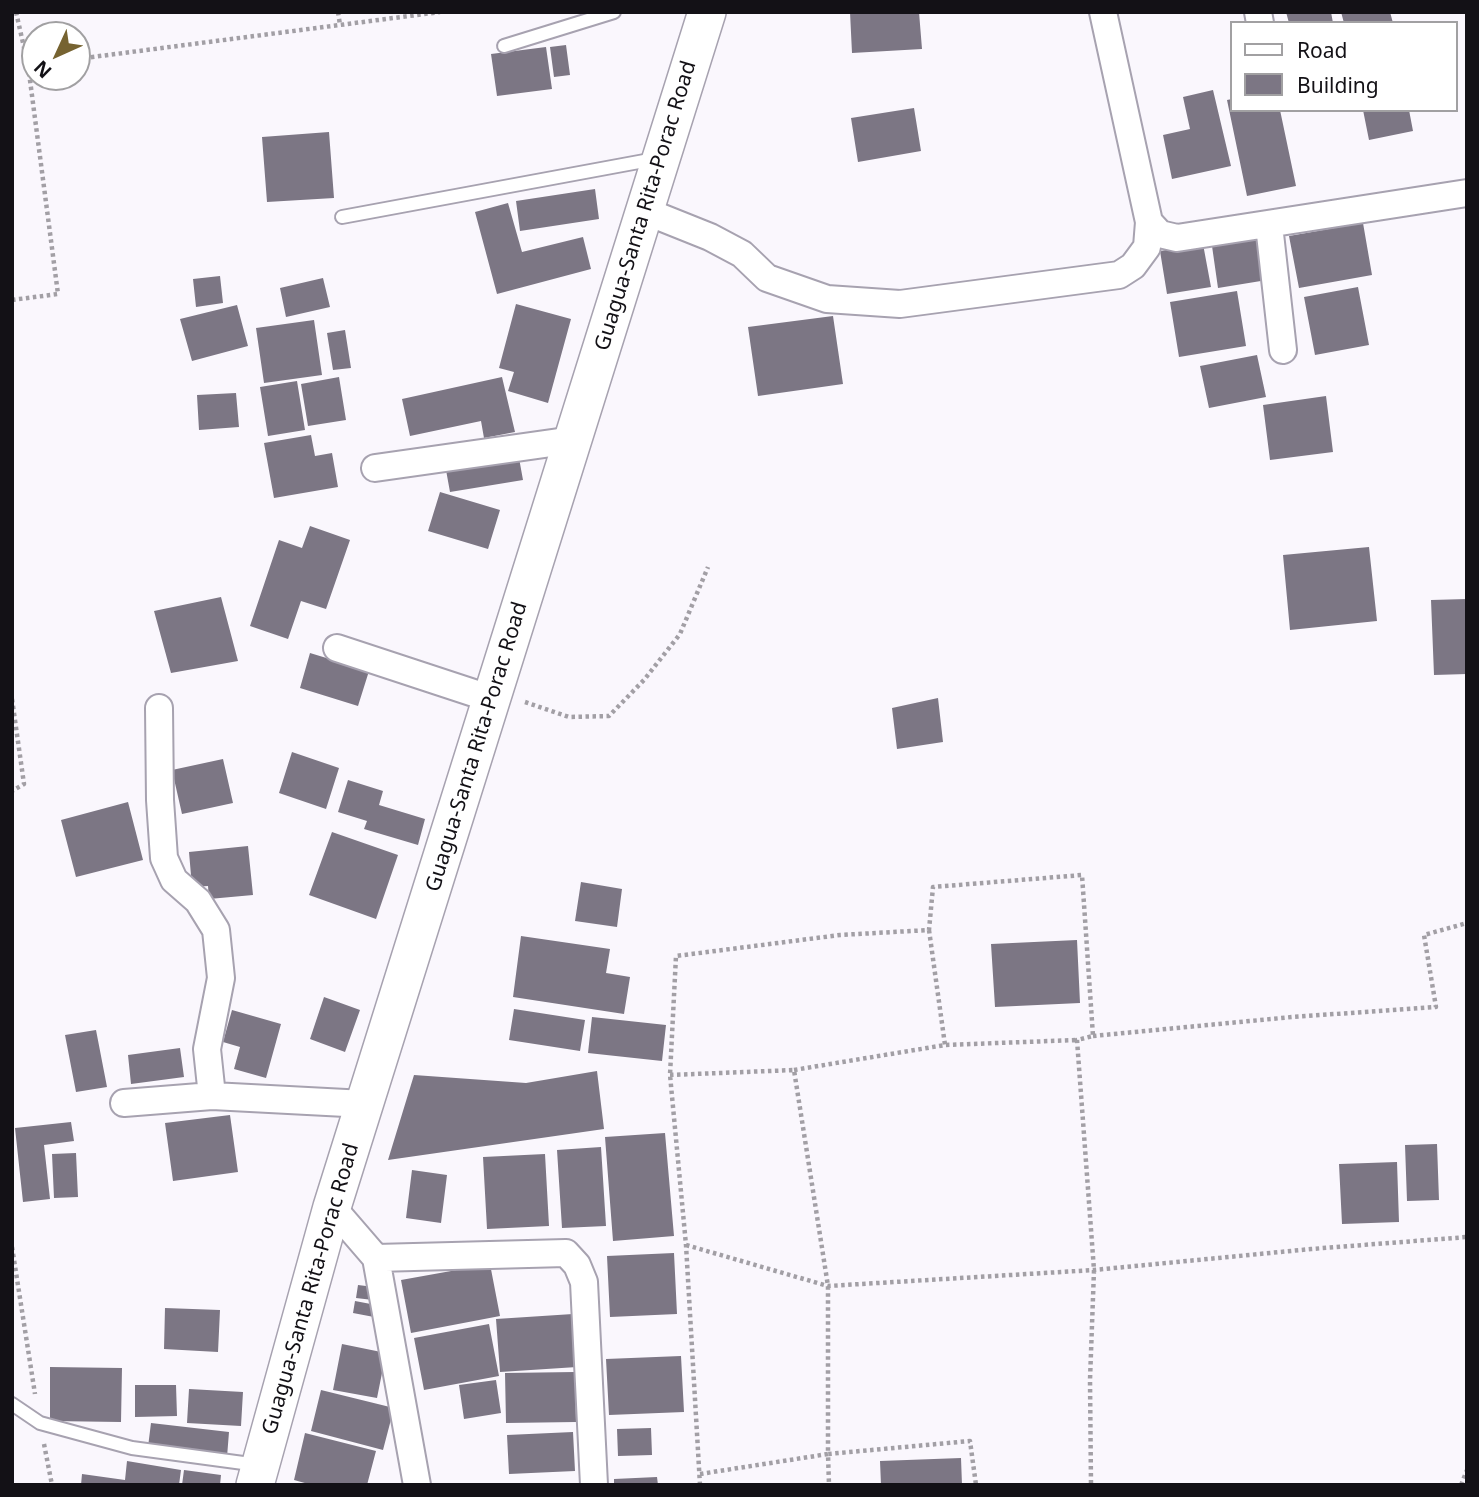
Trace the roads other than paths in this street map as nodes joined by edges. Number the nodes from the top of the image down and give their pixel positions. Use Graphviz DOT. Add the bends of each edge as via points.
graph roads {
  1 [pos="614,12"];
  2 [pos="707,12"];
  3 [pos="1104,12"];
  4 [pos="504,46"];
  5 [pos="662,158"];
  6 [pos="1467,193"];
  7 [pos="645,211"];
  8 [pos="342,217"];
  9 [pos="1149,222"];
  10 [pos="1269,225"];
  11 [pos="1283,350"];
  12 [pos="573,440"];
  13 [pos="375,468"];
  14 [pos="337,648"];
  15 [pos="493,695"];
  16 [pos="159,708"];
  17 [pos="212,1096"];
  18 [pos="124,1103"];
  19 [pos="365,1104"];
  20 [pos="332,1207"];
  21 [pos="376,1258"];
  22 [pos="12,1404"];
  23 [pos="258,1475"];
  24 [pos="417,1485"];
  25 [pos="594,1485"];
  1 -- 4 [label="lane"];
  2 -- 5 [label="main road, Guagua-Santa Rita-Porac Road"];
  3 -- 9 [label="street"];
  5 -- 7 [label="main road, Guagua-Santa Rita-Porac Road"];
  5 -- 8 [label="lane"];
  6 -- 10 [label="street"];
  7 -- 9 [label="street" via="742,254 767,278 827,299 900,304 1119,275 1133,266 1146,247"];
  7 -- 12 [label="main road, Guagua-Santa Rita-Porac Road"];
  9 -- 10 [label="street" via="1160,234 1177,238"];
  10 -- 11 [label="street"];
  12 -- 13 [label="street"];
  12 -- 15 [label="main road, Guagua-Santa Rita-Porac Road"];
  14 -- 15 [label="street"];
  15 -- 19 [label="main road, Guagua-Santa Rita-Porac Road"];
  16 -- 17 [label="street" via="163,858 174,880 198,901 216,930 221,978 207,1049"];
  17 -- 18 [label="street"];
  17 -- 19 [label="street"];
  19 -- 20 [label="main road, Guagua-Santa Rita-Porac Road"];
  20 -- 21 [label="street"];
  20 -- 23 [label="main road, Guagua-Santa Rita-Porac Road"];
  21 -- 24 [label="street"];
  21 -- 25 [label="street" via="566,1253 584,1282"];
  22 -- 23 [label="lane" via="40,1423"];
}
